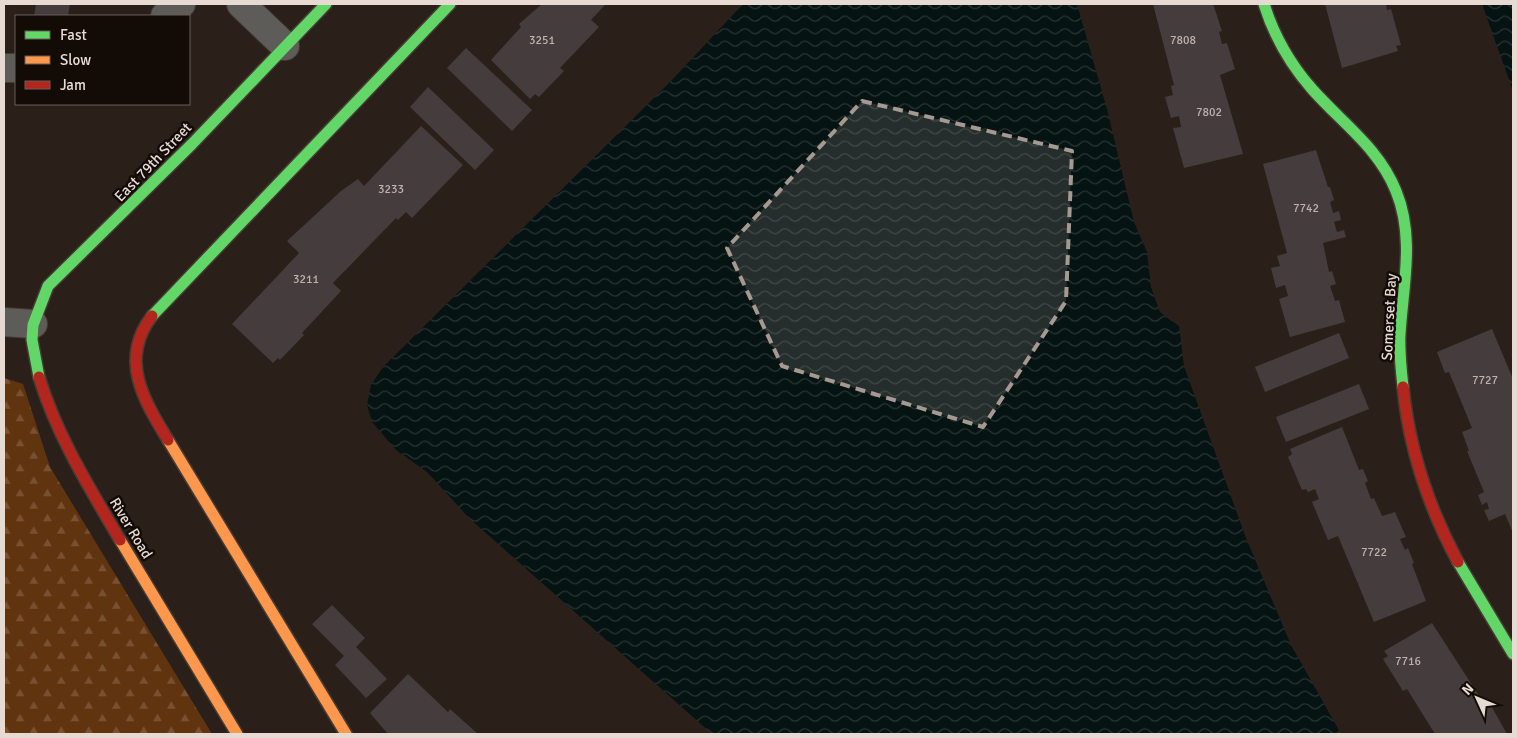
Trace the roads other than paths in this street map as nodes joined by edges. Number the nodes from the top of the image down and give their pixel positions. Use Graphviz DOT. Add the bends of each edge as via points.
graph roads {
  1 [pos="180,4"];
  2 [pos="241,4"];
  3 [pos="326,4"];
  4 [pos="450,4"];
  5 [pos="1264,4"];
  6 [pos="167,15"];
  7 [pos="285,46"];
  8 [pos="4,322"];
  9 [pos="33,324"];
  10 [pos="1513,654"];
  11 [pos="237,734"];
  12 [pos="346,734"];
  1 -- 6 [label="street"];
  2 -- 7 [label="street"];
  3 -- 7 [label="street, East 79th Street"];
  4 -- 12 [label="street" via="158,306 141,329 136,349 134,372 155,419"];
  5 -- 10 [label="street, Somerset Bay" via="1280,42 1299,73 1322,100 1369,144 1397,194 1407,245 1400,356 1410,441 1424,489 1443,534"];
  7 -- 9 [label="street, East 79th Street" via="48,286"];
  8 -- 9 [label="street"];
  9 -- 11 [label="street, River Road" via="33,352 40,382 62,438"];
}
